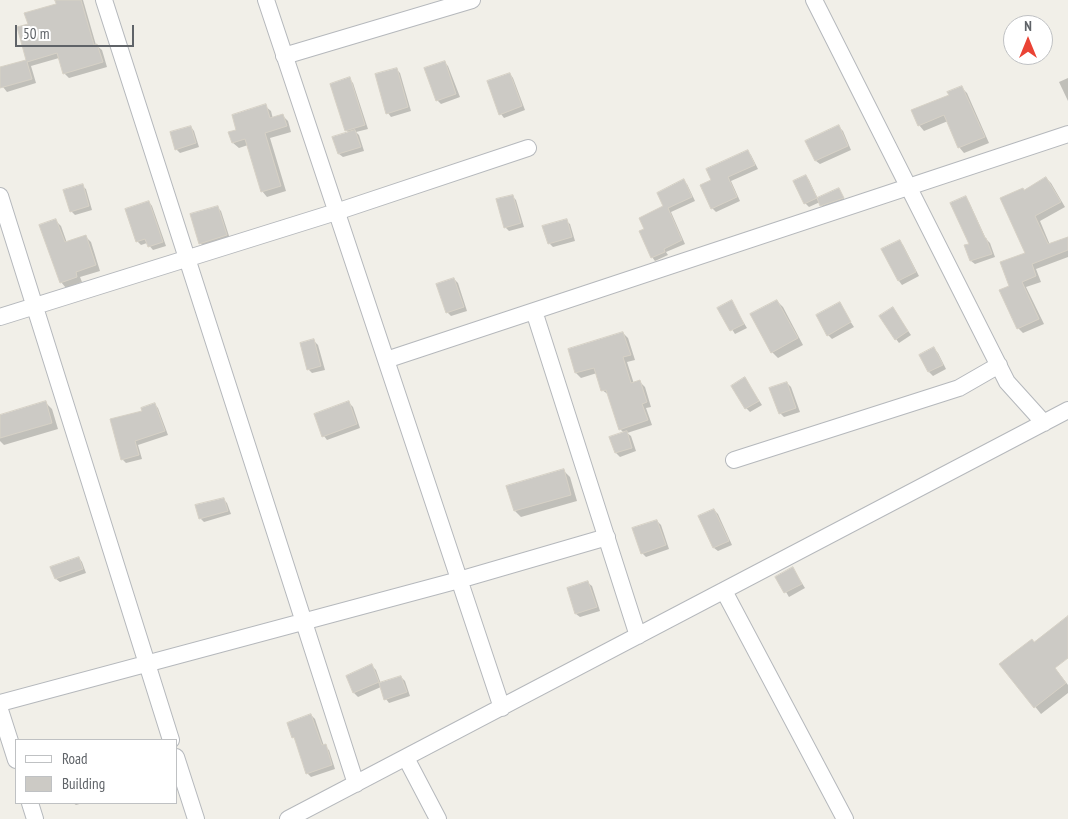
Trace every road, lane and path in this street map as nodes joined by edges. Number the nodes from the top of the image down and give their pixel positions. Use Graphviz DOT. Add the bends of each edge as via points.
graph roads {
  1 [pos="104,0"];
  2 [pos="266,0"];
  3 [pos="472,0"];
  4 [pos="814,0"];
  5 [pos="284,56"];
  6 [pos="1068,134"];
  7 [pos="528,148"];
  8 [pos="910,186"];
  9 [pos="0,196"];
  10 [pos="336,212"];
  11 [pos="187,259"];
  12 [pos="34,306"];
  13 [pos="534,311"];
  14 [pos="0,317"];
  15 [pos="386,360"];
  16 [pos="999,365"];
  17 [pos="1068,410"];
  18 [pos="1044,423"];
  19 [pos="734,460"];
  20 [pos="607,538"];
  21 [pos="459,580"];
  22 [pos="724,591"];
  23 [pos="304,622"];
  24 [pos="638,636"];
  25 [pos="147,664"];
  26 [pos="0,703"];
  27 [pos="502,708"];
  28 [pos="0,710"];
  29 [pos="171,739"];
  30 [pos="15,757"];
  31 [pos="406,758"];
  32 [pos="178,763"];
  33 [pos="356,784"];
  34 [pos="30,804"];
  35 [pos="35,819"];
  36 [pos="196,819"];
  37 [pos="288,819"];
  38 [pos="438,819"];
  39 [pos="845,819"];
  1 -- 11 [label="street"];
  2 -- 5 [label="street"];
  3 -- 5 [label="street"];
  4 -- 8 [label="street"];
  5 -- 10 [label="street"];
  6 -- 8 [label="street"];
  7 -- 10 [label="street"];
  8 -- 13 [label="street"];
  8 -- 16 [label="street"];
  9 -- 12 [label="street"];
  10 -- 11 [label="street"];
  10 -- 15 [label="street"];
  11 -- 12 [label="street"];
  11 -- 23 [label="street"];
  12 -- 14 [label="street"];
  12 -- 25 [label="street"];
  13 -- 15 [label="street"];
  13 -- 20 [label="street"];
  15 -- 21 [label="street"];
  16 -- 18 [label="street" via="1007,382"];
  16 -- 19 [label="street" via="959,388"];
  17 -- 18 [label="street"];
  18 -- 22 [label="street"];
  20 -- 21 [label="street"];
  20 -- 24 [label="street"];
  21 -- 23 [label="street"];
  21 -- 27 [label="street"];
  22 -- 24 [label="street"];
  22 -- 39 [label="street"];
  23 -- 25 [label="street"];
  23 -- 33 [label="street"];
  24 -- 27 [label="street"];
  25 -- 26 [label="street"];
  25 -- 29 [label="street"];
  27 -- 31 [label="street"];
  28 -- 30 [label="street"];
  31 -- 33 [label="street"];
  31 -- 38 [label="street"];
  32 -- 36 [label="street"];
  33 -- 37 [label="street"];
  34 -- 35 [label="street"];
}
